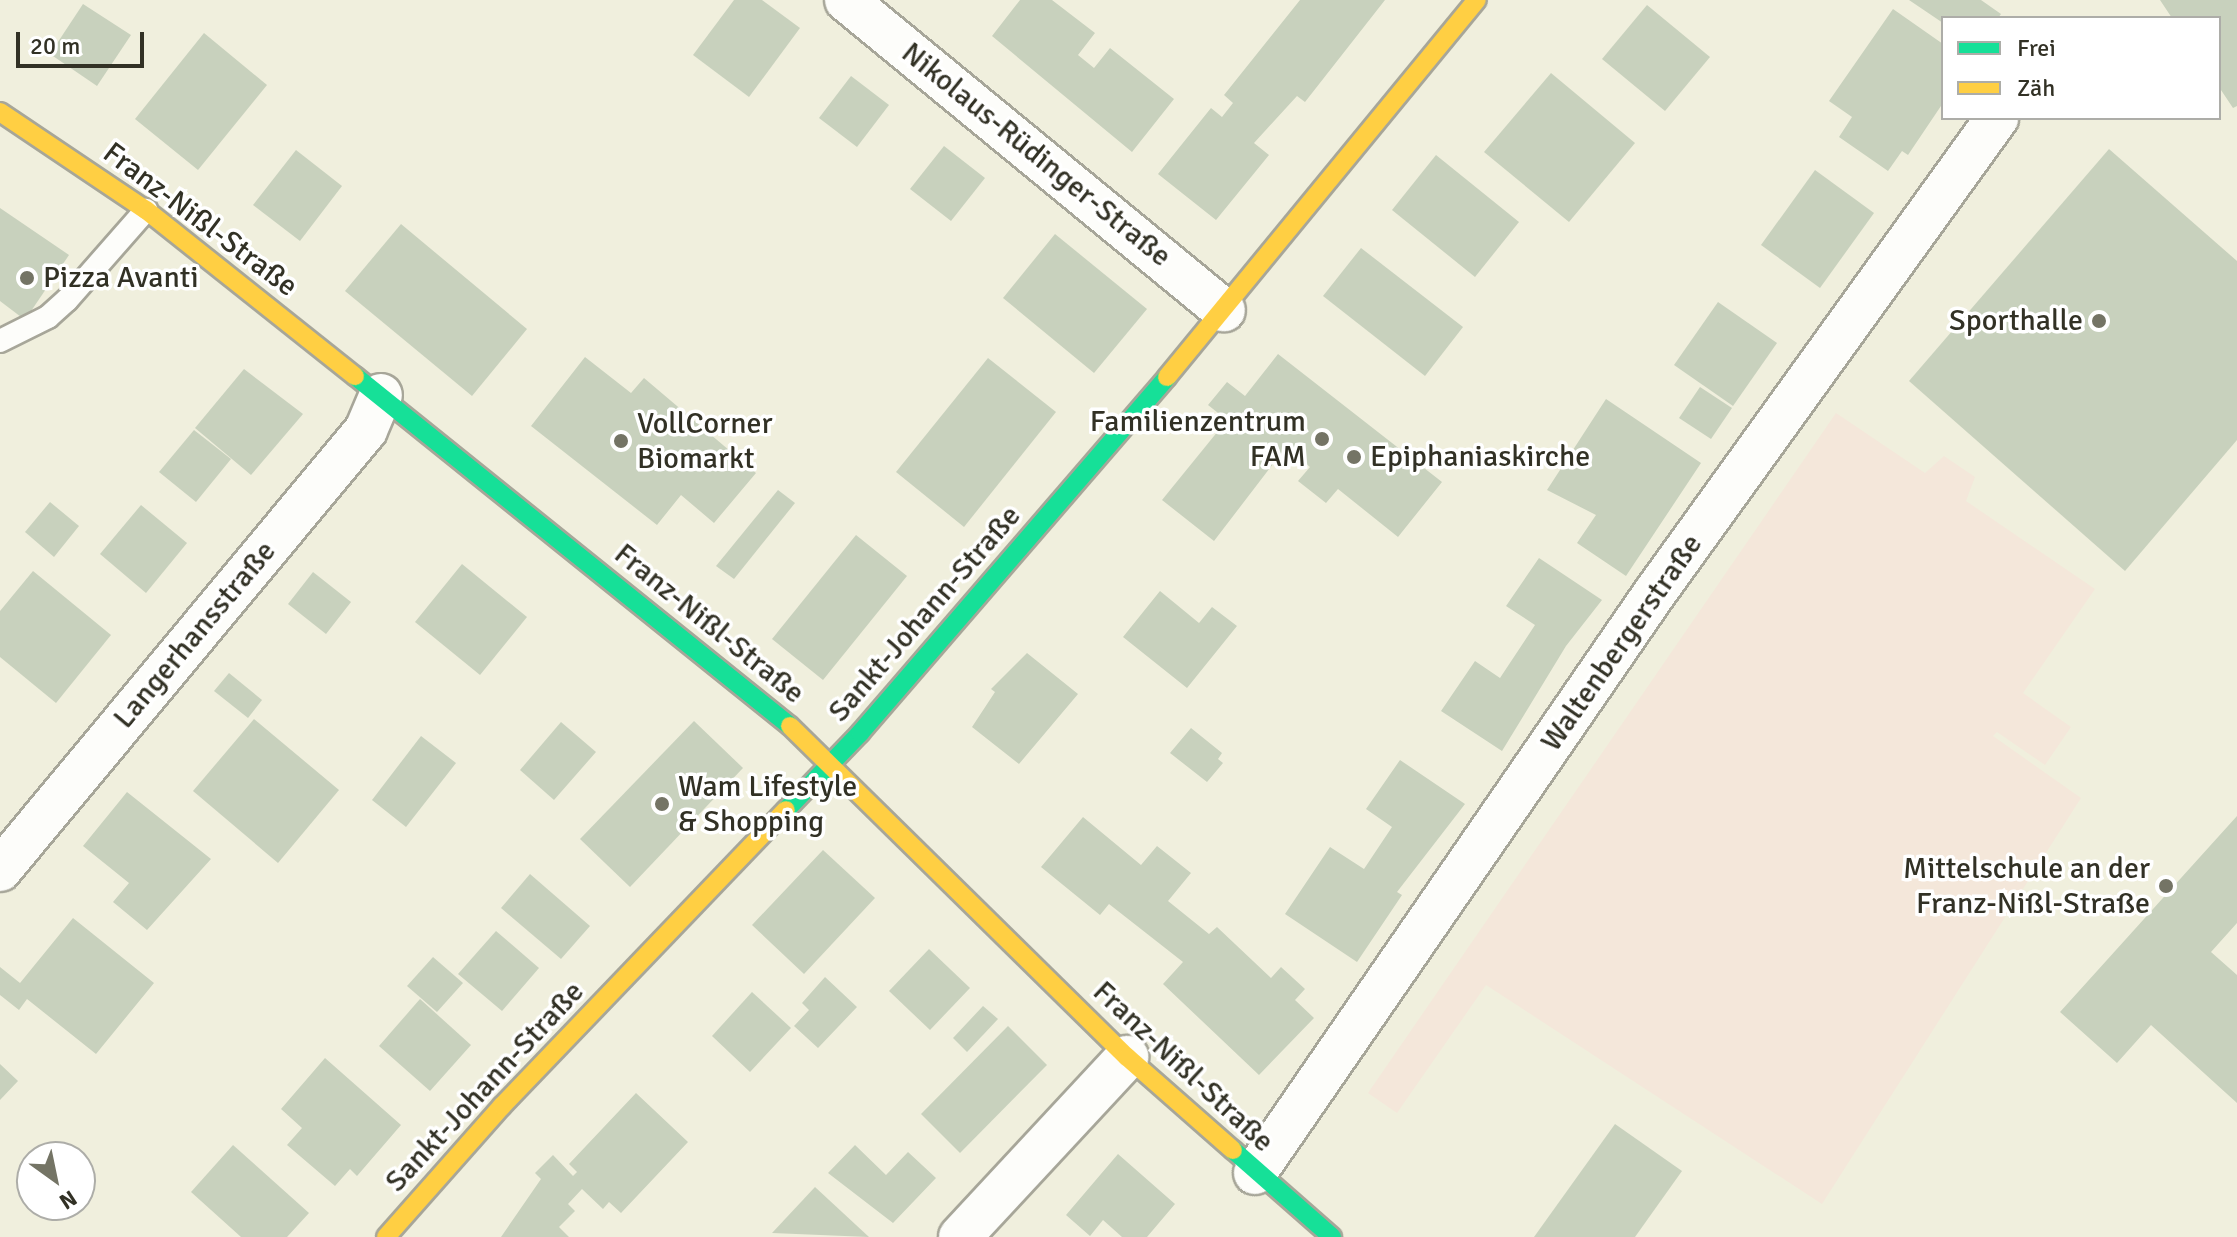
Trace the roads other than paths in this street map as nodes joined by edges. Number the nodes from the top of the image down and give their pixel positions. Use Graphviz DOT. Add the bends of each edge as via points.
graph roads {
  1 [pos="846,0"];
  2 [pos="1477,0"];
  3 [pos="0,112"];
  4 [pos="1996,120"];
  5 [pos="146,210"];
  6 [pos="1224,311"];
  7 [pos="0,341"];
  8 [pos="381,395"];
  9 [pos="833,763"];
  10 [pos="0,870"];
  11 [pos="1127,1057"];
  12 [pos="1255,1173"];
  13 [pos="386,1237"];
  14 [pos="960,1237"];
  15 [pos="1332,1237"];
  1 -- 6 [label="street, Nikolaus-Rüdinger-Straße"];
  2 -- 6 [label="street, Sankt-Johann-Straße"];
  3 -- 5 [label="street, Franz-Nißl-Straße"];
  4 -- 12 [label="street, Waltenbergerstraße" via="1654,594"];
  5 -- 7 [label="lane" via="67,300 48,317"];
  5 -- 8 [label="street, Franz-Nißl-Straße"];
  6 -- 9 [label="street, Sankt-Johann-Straße"];
  8 -- 9 [label="street, Franz-Nißl-Straße"];
  8 -- 10 [label="street, Langerhansstraße" via="366,430"];
  9 -- 11 [label="street, Franz-Nißl-Straße"];
  9 -- 13 [label="street, Sankt-Johann-Straße" via="502,1106"];
  11 -- 12 [label="street, Franz-Nißl-Straße"];
  11 -- 14 [label="street"];
  12 -- 15 [label="street, Franz-Nißl-Straße"];
}
